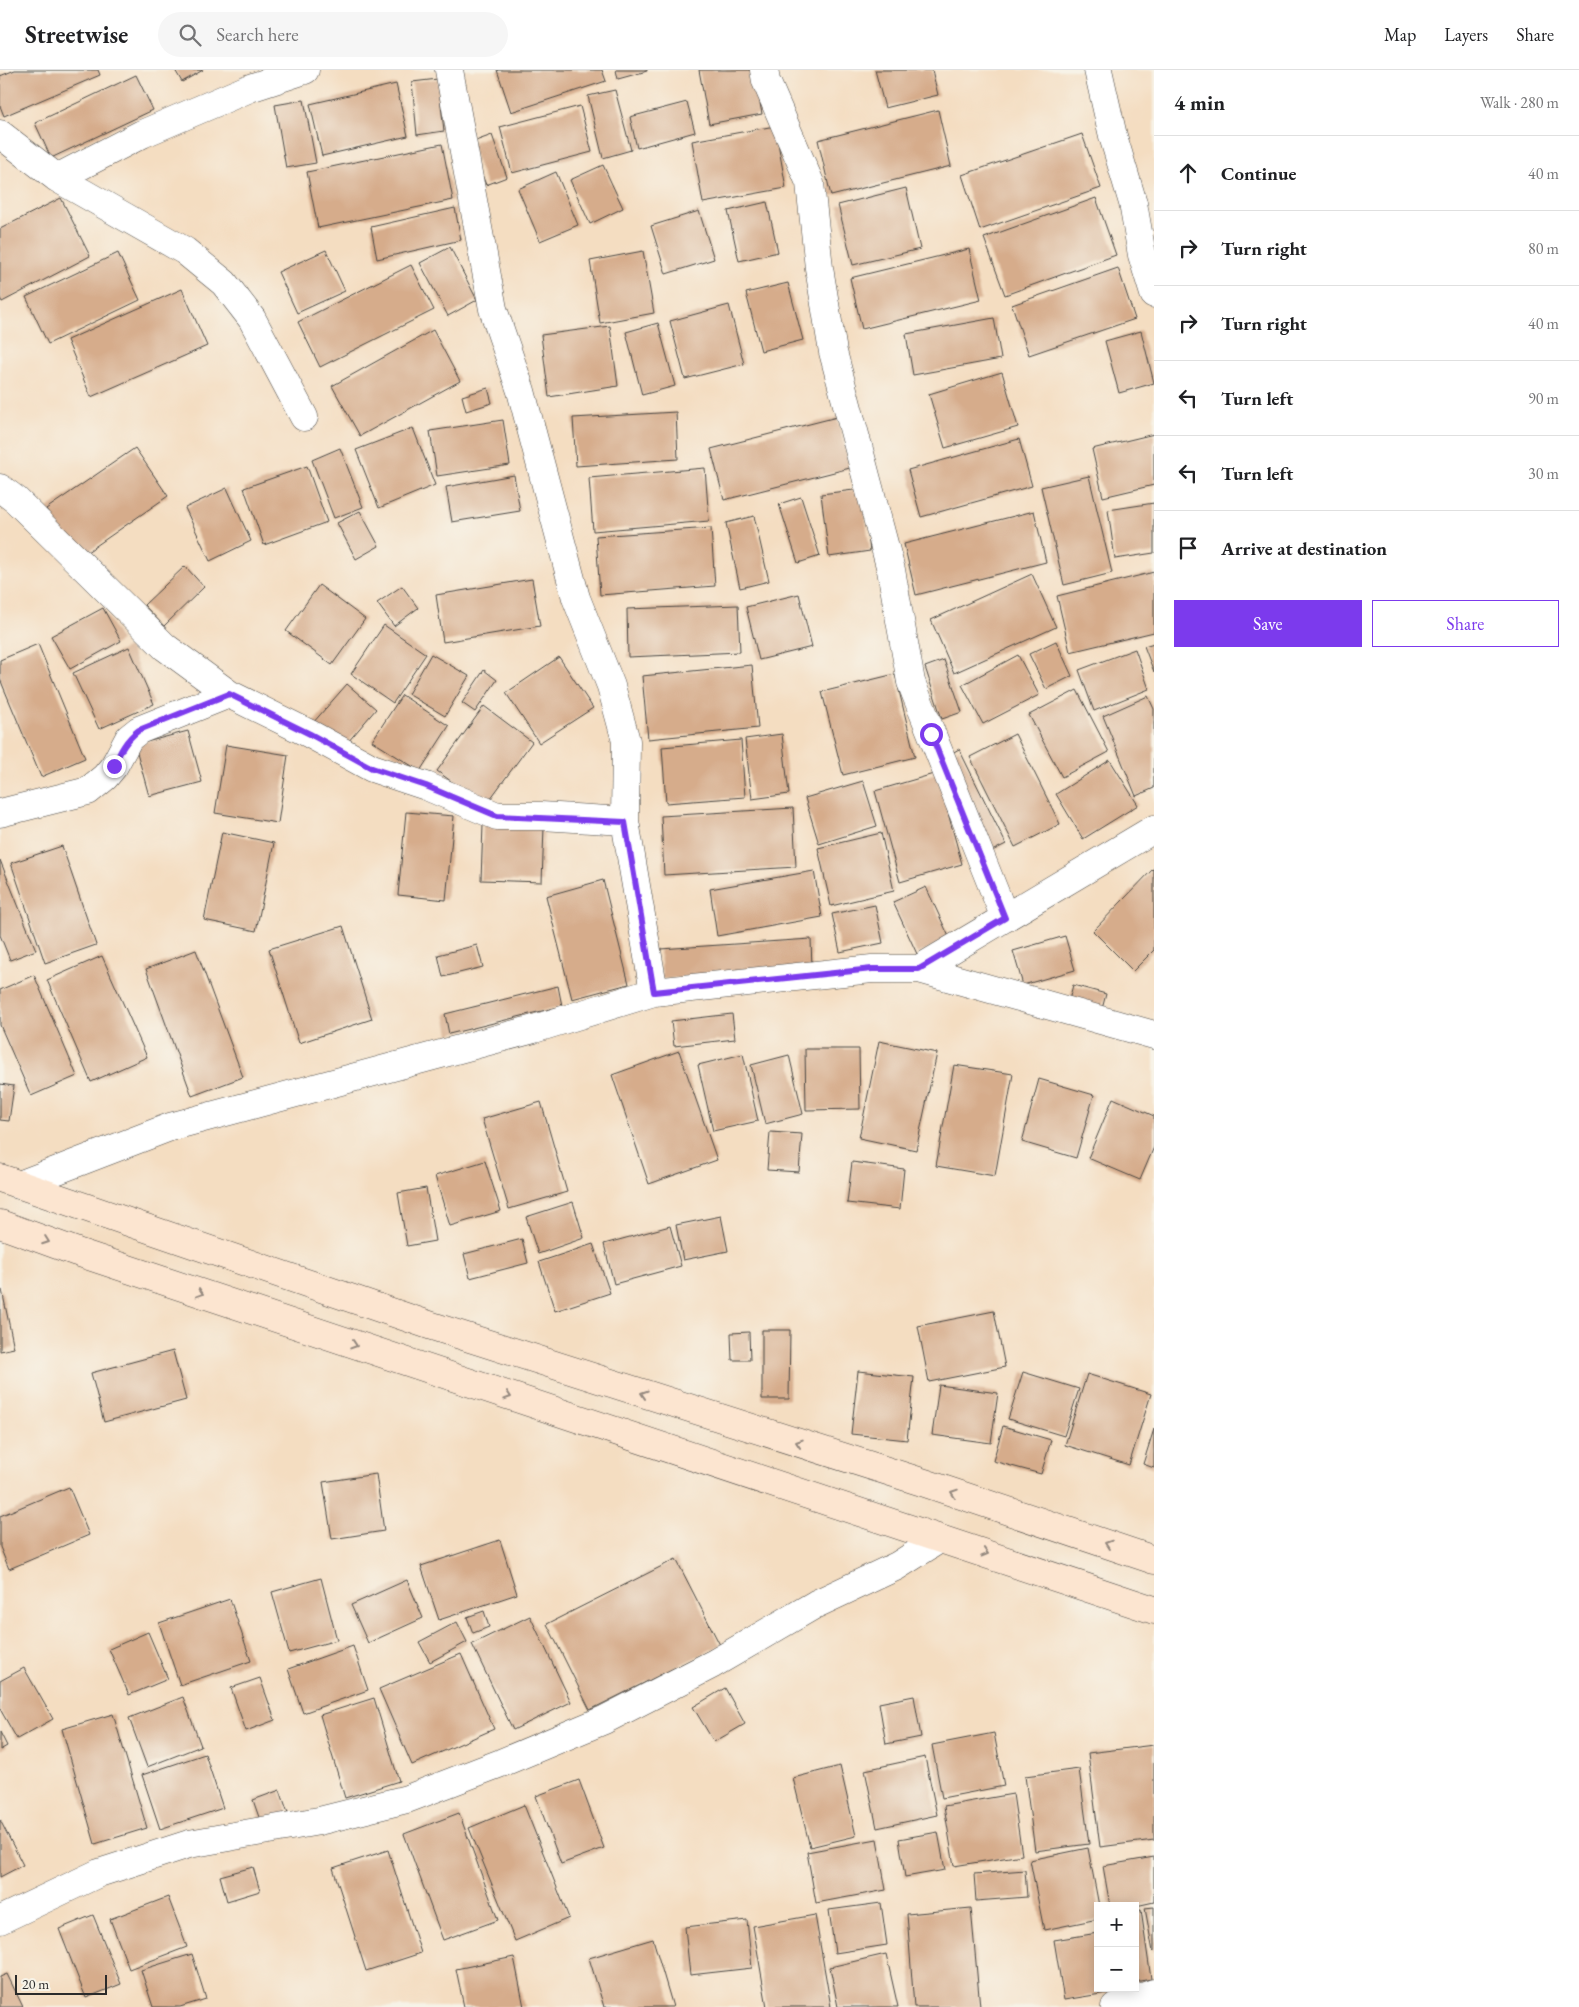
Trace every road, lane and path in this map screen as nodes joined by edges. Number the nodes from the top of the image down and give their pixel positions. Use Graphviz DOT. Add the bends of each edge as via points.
graph roads {
  1 [pos="305,70"];
  2 [pos="449,70"];
  3 [pos="764,70"];
  4 [pos="1098,70"];
  5 [pos="0,134"];
  6 [pos="57,178"];
  7 [pos="1154,294"];
  8 [pos="304,417"];
  9 [pos="0,488"];
  10 [pos="229,694"];
  11 [pos="0,813"];
  12 [pos="625,822"];
  13 [pos="1154,828"];
  14 [pos="1005,918"];
  15 [pos="919,969"];
  16 [pos="654,992"];
  17 [pos="1154,1035"];
  18 [pos="10,1181"];
  19 [pos="0,1224"];
  20 [pos="938,1540"];
  21 [pos="1154,1560"];
  22 [pos="1154,1610"];
  23 [pos="0,1920"];
  24 [pos="1154,1993"];
  25 [pos="1115,2007"];
  1 -- 6 [label="street" via="250,88 142,134"];
  2 -- 12 [label="street" via="493,309 521,391 576,598 611,686 626,741"];
  3 -- 14 [label="street" via="810,183 819,268 833,352 891,570 911,682"];
  4 -- 7 [label="street" via="1113,136 1134,202 1142,255"];
  5 -- 6 [label="street"];
  6 -- 8 [label="street" via="185,251 224,283 252,319"];
  9 -- 10 [label="street" via="165,647"];
  10 -- 11 [label="street" via="139,730 121,749 105,778 88,791"];
  10 -- 12 [label="street" via="372,768 426,786 497,816"];
  12 -- 16 [label="street"];
  13 -- 14 [label="street"];
  14 -- 15 [label="street"];
  15 -- 16 [label="street" via="872,969"];
  15 -- 17 [label="street"];
  16 -- 18 [label="street" via="534,1029 170,1127"];
  21 -- 18 [label="main road, one-way" via="925,1483 432,1326"];
  19 -- 20 [label="main road, one-way"];
  20 -- 22 [label="main road, one-way"];
  20 -- 23 [label="street" via="898,1566 816,1604 713,1664 604,1720 501,1762 398,1801 319,1821 189,1844 99,1873"];
  24 -- 25 [label="street"];
}
